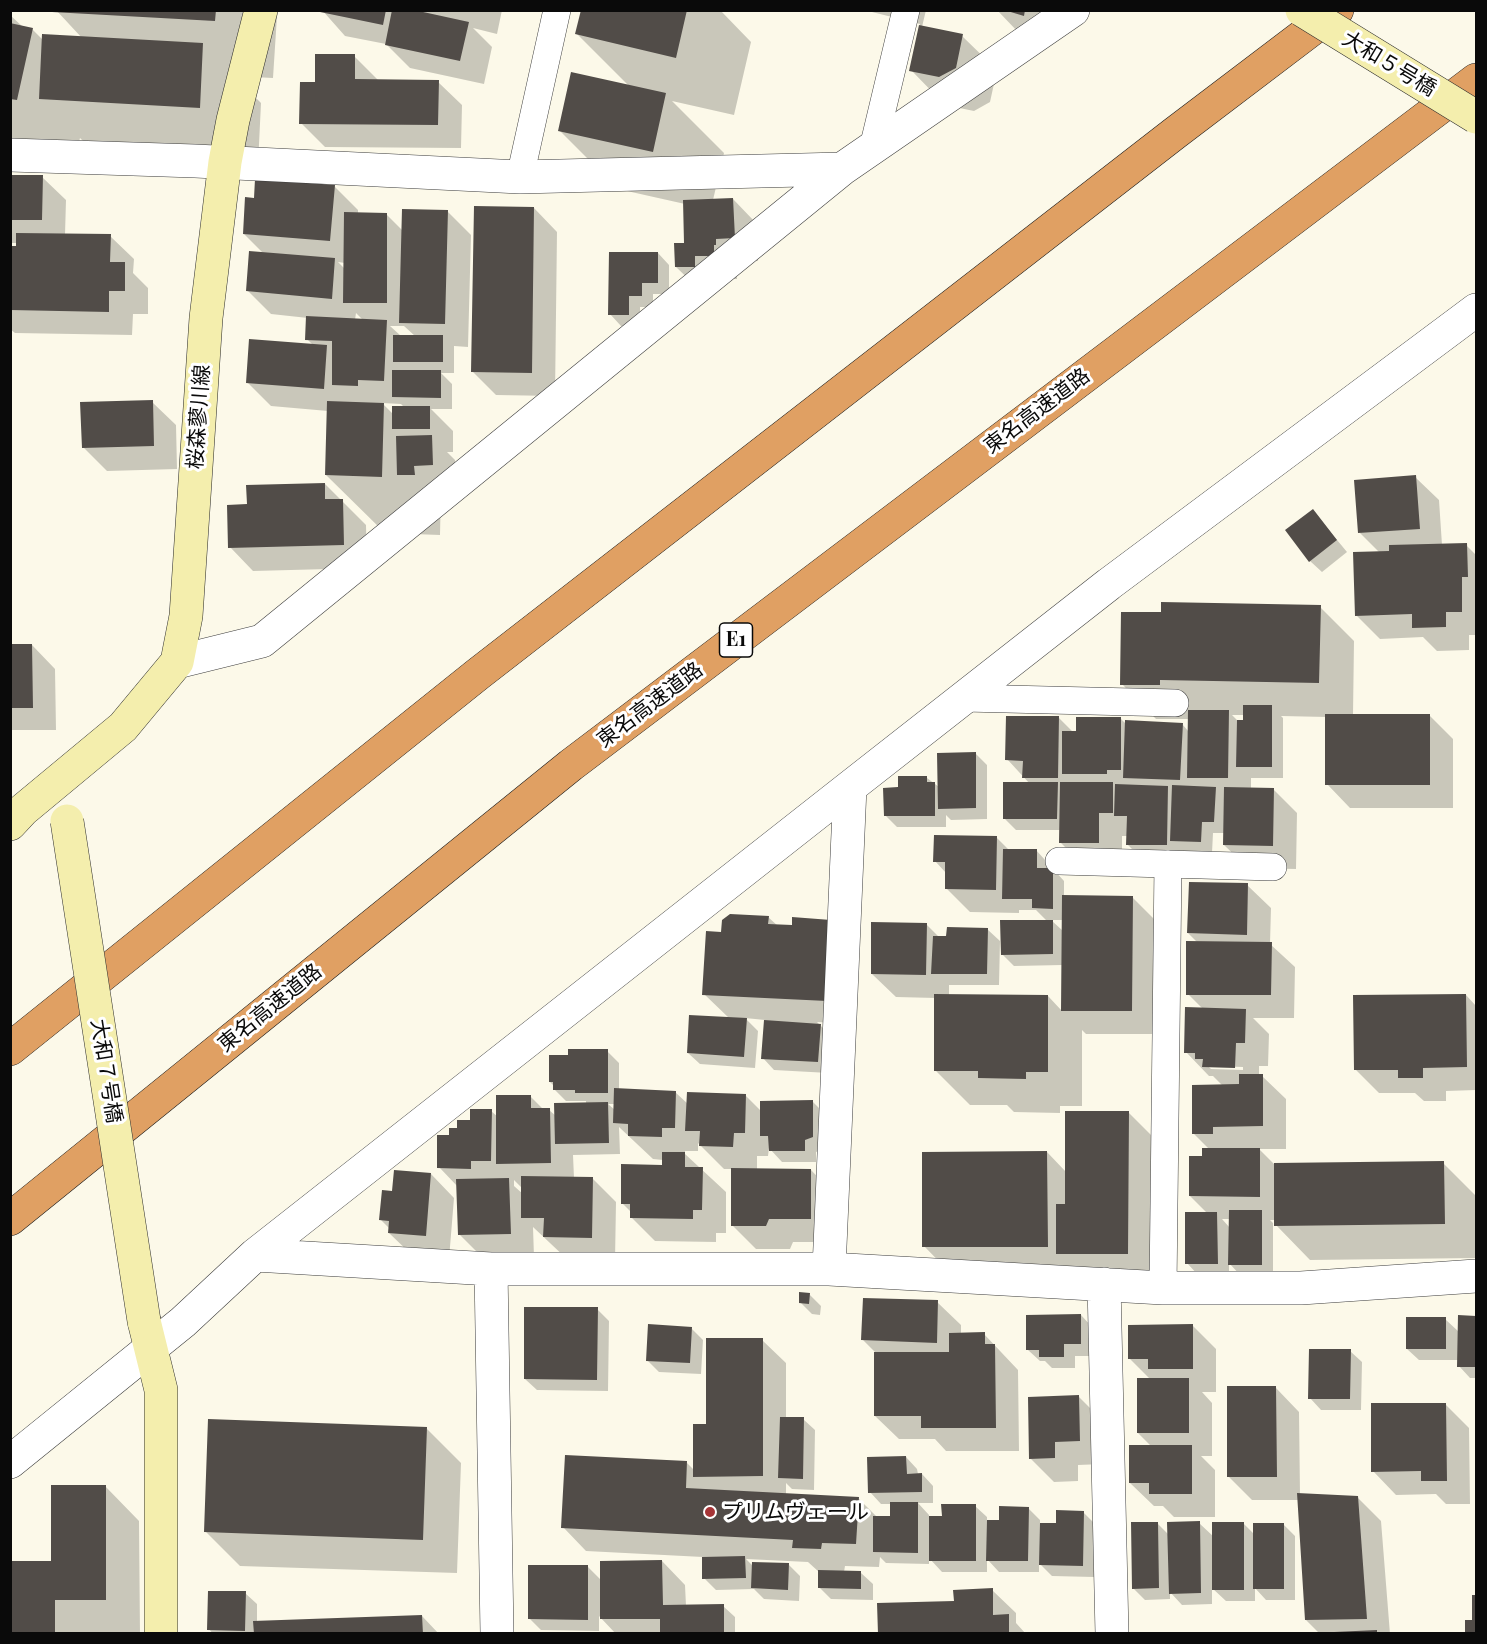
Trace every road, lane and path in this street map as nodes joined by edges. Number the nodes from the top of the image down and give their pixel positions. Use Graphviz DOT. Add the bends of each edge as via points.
graph roads {
  1 [pos="261,10"];
  2 [pos="557,10"];
  3 [pos="906,10"];
  4 [pos="1073,10"];
  5 [pos="1302,10"];
  6 [pos="1337,10"];
  7 [pos="1476,80"];
  8 [pos="1476,117"];
  9 [pos="873,148"];
  10 [pos="10,155"];
  11 [pos="225,162"];
  12 [pos="842,169"];
  13 [pos="520,177"];
  14 [pos="1476,310"];
  15 [pos="177,662"];
  16 [pos="964,698"];
  17 [pos="1175,704"];
  18 [pos="61,779"];
  19 [pos="850,786"];
  20 [pos="10,825"];
  21 [pos="1059,861"];
  22 [pos="1168,864"];
  23 [pos="1273,867"];
  24 [pos="10,1049"];
  25 [pos="10,1219"];
  26 [pos="255,1255"];
  27 [pos="491,1269"];
  28 [pos="829,1269"];
  29 [pos="1476,1276"];
  30 [pos="1104,1284"];
  31 [pos="1163,1288"];
  32 [pos="148,1334"];
  33 [pos="10,1461"];
  34 [pos="161,1634"];
  35 [pos="496,1634"];
  36 [pos="1112,1634"];
  1 -- 11 [label="street, 桜森蓼川線"];
  2 -- 13 [label="lane"];
  3 -- 9 [label="lane"];
  4 -- 9 [label="street"];
  5 -- 8 [label="street, 大和５号橋, bridge"];
  6 -- 24 [label="highway" via="496,659"];
  7 -- 25 [label="highway, 東名高速道路 / E1" via="571,765"];
  9 -- 12 [label="street"];
  10 -- 11 [label="street"];
  11 -- 13 [label="street"];
  11 -- 15 [label="street, 桜森蓼川線" via="206,318 186,616"];
  12 -- 13 [label="street"];
  12 -- 15 [label="street" via="262,641"];
  14 -- 16 [label="street"];
  15 -- 18 [label="street, 桜森蓼川線" via="123,727"];
  16 -- 17 [label="lane"];
  16 -- 19 [label="street"];
  18 -- 20 [label="street, 桜森蓼川線"];
  18 -- 32 [label="street, 大和７号橋, bridge"];
  19 -- 26 [label="street"];
  19 -- 28 [label="street"];
  21 -- 22 [label="lane"];
  22 -- 23 [label="lane"];
  22 -- 31 [label="lane"];
  26 -- 27 [label="street"];
  26 -- 32 [label="street" via="183,1322"];
  27 -- 28 [label="street"];
  27 -- 35 [label="street"];
  28 -- 30 [label="street"];
  29 -- 31 [label="street" via="1301,1288"];
  30 -- 31 [label="street"];
  30 -- 36 [label="street"];
  32 -- 33 [label="street"];
  32 -- 34 [label="street, 大和７号橋" via="161,1390"];
}
